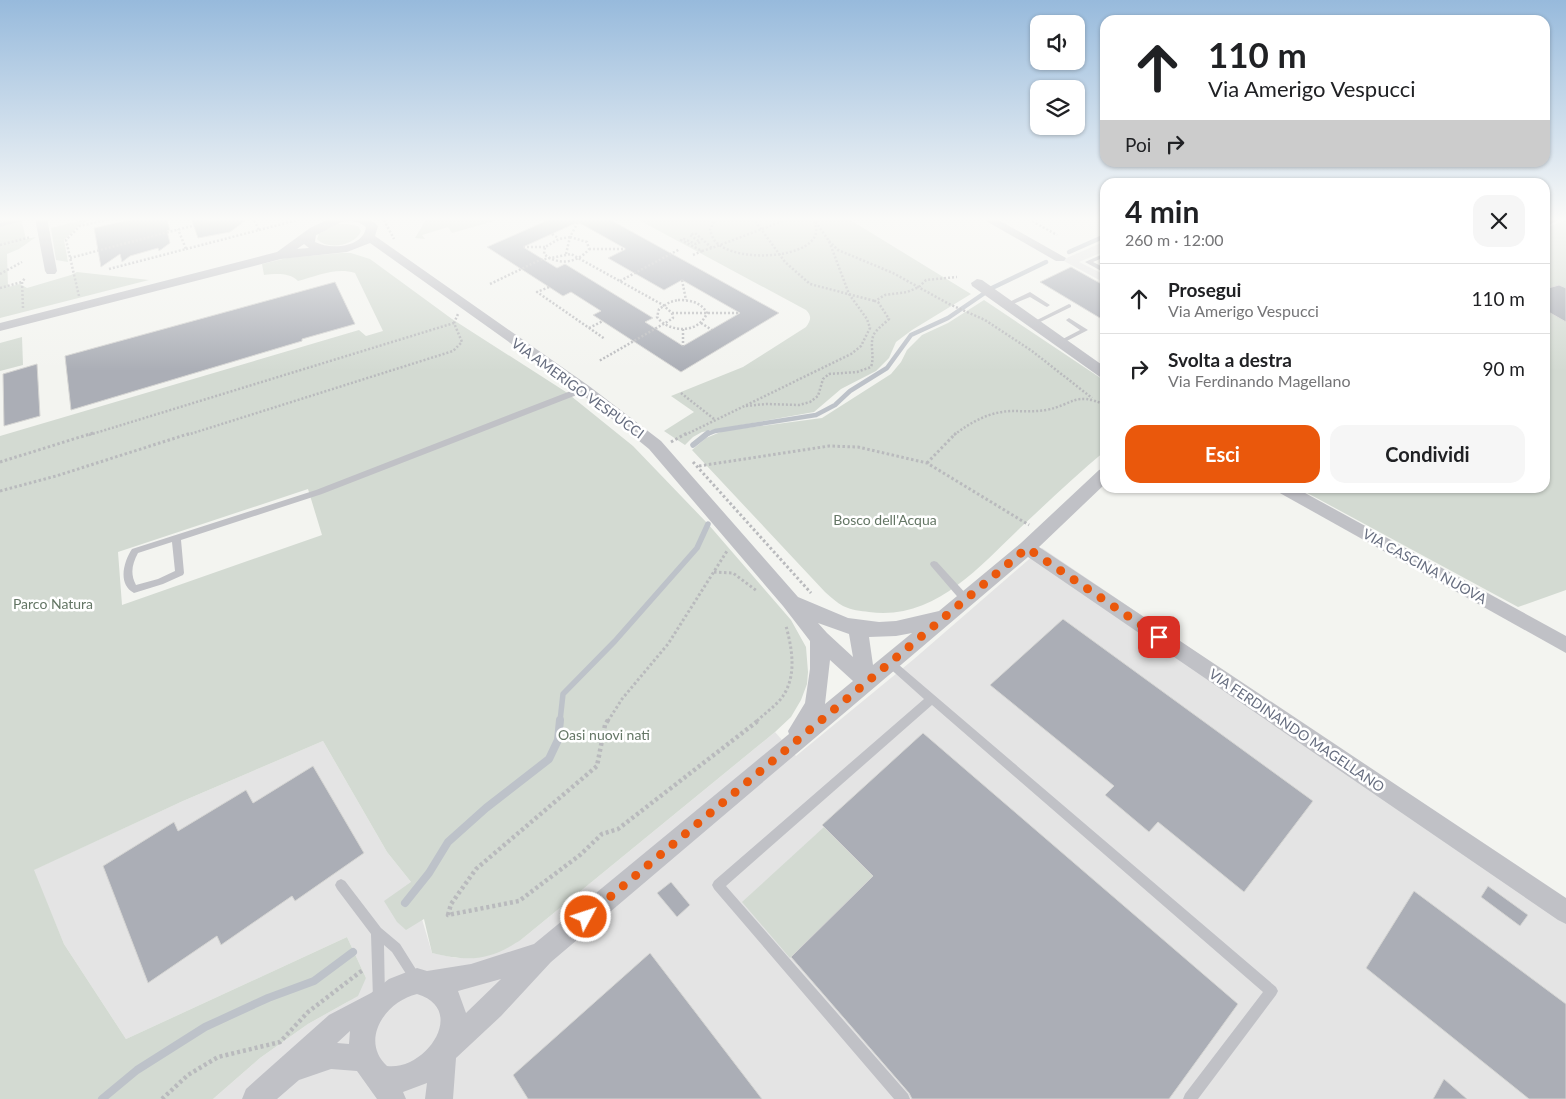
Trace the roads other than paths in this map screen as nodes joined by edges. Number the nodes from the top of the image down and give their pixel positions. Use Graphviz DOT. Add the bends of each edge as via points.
graph roads {
  1 [pos="226,269"];
  2 [pos="414,269"];
  3 [pos="976,283"];
  4 [pos="1047,305"];
  5 [pos="1006,306"];
  6 [pos="1069,306"];
  7 [pos="1069,320"];
  8 [pos="1032,324"];
  9 [pos="0,328"];
  10 [pos="1059,343"];
  11 [pos="1100,371"];
  12 [pos="584,389"];
  13 [pos="1100,479"];
  14 [pos="1293,493"];
  15 [pos="176,538"];
  16 [pos="1027,548"];
  17 [pos="934,564"];
  18 [pos="965,599"];
  19 [pos="790,601"];
  20 [pos="945,615"];
  21 [pos="858,629"];
  22 [pos="820,639"];
  23 [pos="1566,645"];
  24 [pos="888,662"];
  25 [pos="866,681"];
  26 [pos="931,699"];
  27 [pos="790,746"];
  28 [pos="341,885"];
  29 [pos="1566,912"];
  30 [pos="377,932"];
  31 [pos="542,953"];
  32 [pos="423,982"];
  33 [pos="379,1001"];
  34 [pos="443,1052"];
  35 [pos="291,1069"];
  36 [pos="378,1078"];
  37 [pos="256,1099"];
  38 [pos="439,1099"];
  39 [pos="903,1099"];
  40 [pos="1190,1099"];
  1 -- 9 [label="street"];
  2 -- 12 [label="street, VIA AMERIGO VESPUCCI"];
  3 -- 5 [label="street"];
  4 -- 5 [label="lane" via="1030,294"];
  5 -- 8 [label="street"];
  6 -- 8 [label="lane"];
  7 -- 10 [label="lane" via="1085,330"];
  8 -- 10 [label="street"];
  10 -- 11 [label="street"];
  12 -- 15 [label="lane" via="319,492"];
  12 -- 19 [label="street, VIA AMERIGO VESPUCCI" via="655,445"];
  13 -- 16 [label="street"];
  14 -- 23 [label="street, VIA CASCINA NUOVA"];
  15 -- 15 [label="lane" via="135,550 127,562 130,584 134,589 180,573"];
  16 -- 18 [label="street"];
  16 -- 29 [label="street, VIA FERDINANDO MAGELLANO"];
  17 -- 18 [label="lane"];
  18 -- 20 [label="street"];
  19 -- 21 [label="street" via="833,622"];
  19 -- 22 [label="street, VIA AMERIGO VESPUCCI"];
  20 -- 21 [label="street" via="906,628"];
  20 -- 24 [label="street"];
  21 -- 25 [label="street"];
  22 -- 25 [label="street, VIA AMERIGO VESPUCCI"];
  22 -- 27 [label="street" via="815,705"];
  24 -- 25 [label="street"];
  24 -- 26 [label="lane"];
  25 -- 27 [label="street"];
  26 -- 39 [label="lane" via="718,885"];
  26 -- 40 [label="lane" via="1272,991"];
  27 -- 31 [label="street"];
  28 -- 30 [label="lane"];
  30 -- 32 [label="lane" via="396,948"];
  30 -- 33 [label="lane"];
  31 -- 32 [label="street" via="471,976"];
  31 -- 34 [label="street" via="492,1007"];
  32 -- 33 [label="street" via="404,984"];
  32 -- 34 [label="street" via="440,988 453,1008 454,1022"];
  33 -- 35 [label="street" via="338,1024"];
  33 -- 36 [label="street" via="364,1029 361,1044"];
  34 -- 36 [label="street" via="420,1074 391,1081"];
  34 -- 38 [label="street"];
  35 -- 36 [label="street" via="332,1056"];
  35 -- 37 [label="street"];
}
